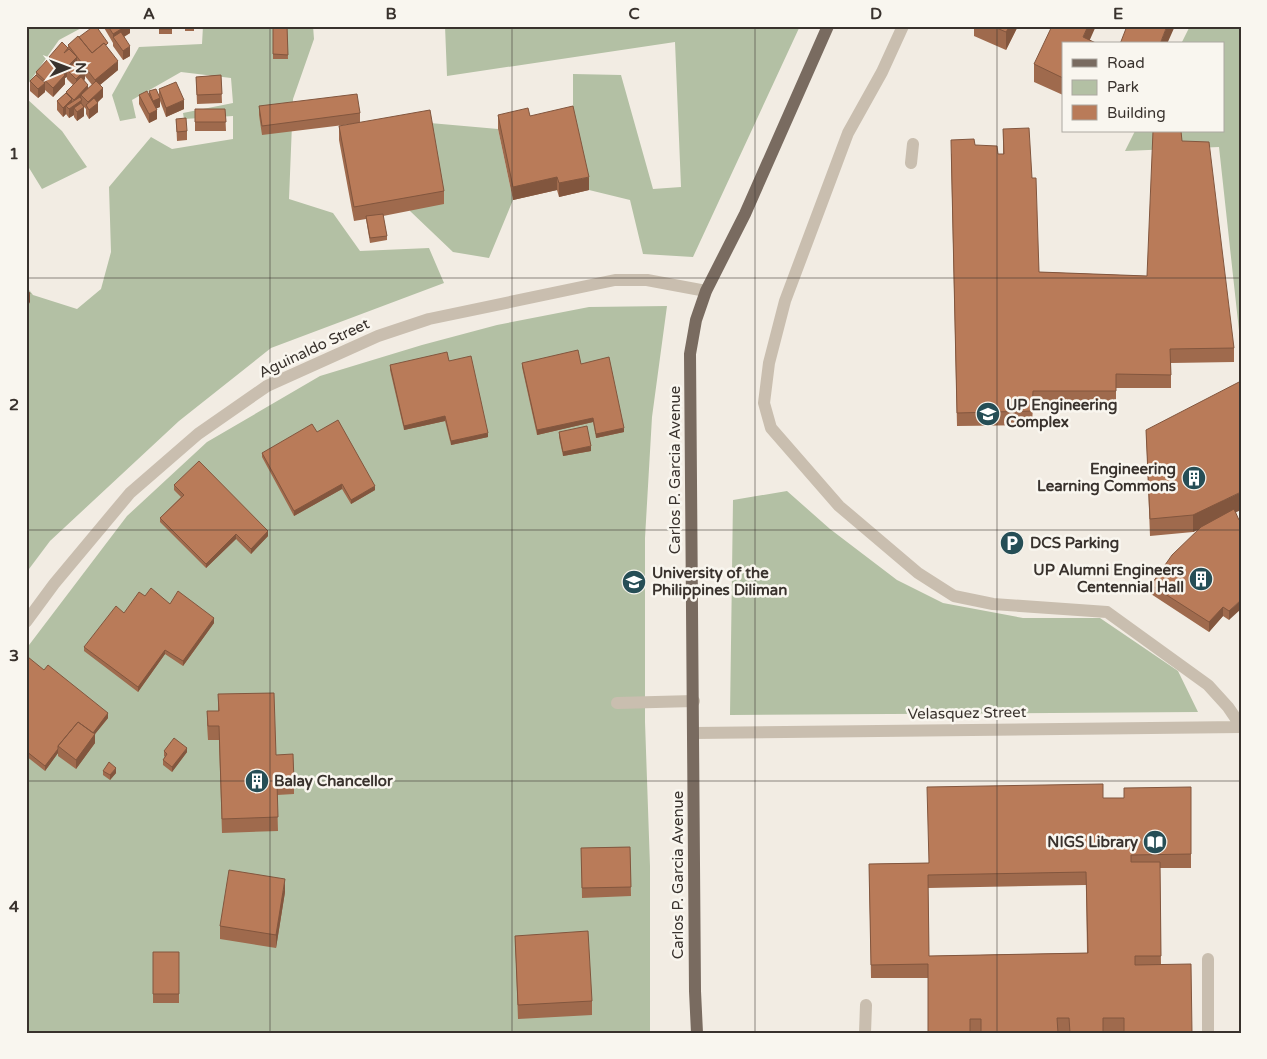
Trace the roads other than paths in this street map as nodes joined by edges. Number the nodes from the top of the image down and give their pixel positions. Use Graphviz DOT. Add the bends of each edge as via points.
graph roads {
  1 [pos="828,26"];
  2 [pos="903,26"];
  3 [pos="912,144"];
  4 [pos="911,163"];
  5 [pos="706,291"];
  6 [pos="26,622"];
  7 [pos="694,701"];
  8 [pos="617,703"];
  9 [pos="1241,726"];
  10 [pos="694,733"];
  11 [pos="1208,959"];
  12 [pos="866,1005"];
  13 [pos="697,1033"];
  14 [pos="865,1033"];
  15 [pos="1208,1033"];
  1 -- 5 [label="main road, Carlos P. Garcia Avenue" via="745,214"];
  2 -- 9 [label="street" via="848,133 785,301 769,363 764,403 771,428 839,506 939,587 954,596 993,604 1107,612 1208,685"];
  3 -- 4 [label="street"];
  5 -- 6 [label="street, Aguinaldo Street" via="647,280 615,280 429,319 378,336 267,386 198,434 130,493"];
  5 -- 7 [label="main road, Carlos P. Garcia Avenue" via="696,320 690,354"];
  7 -- 8 [label="street"];
  7 -- 10 [label="main road, Carlos P. Garcia Avenue"];
  9 -- 10 [label="street, Velasquez Street"];
  10 -- 13 [label="main road, Carlos P. Garcia Avenue"];
  11 -- 15 [label="street"];
  12 -- 14 [label="street"];
}
